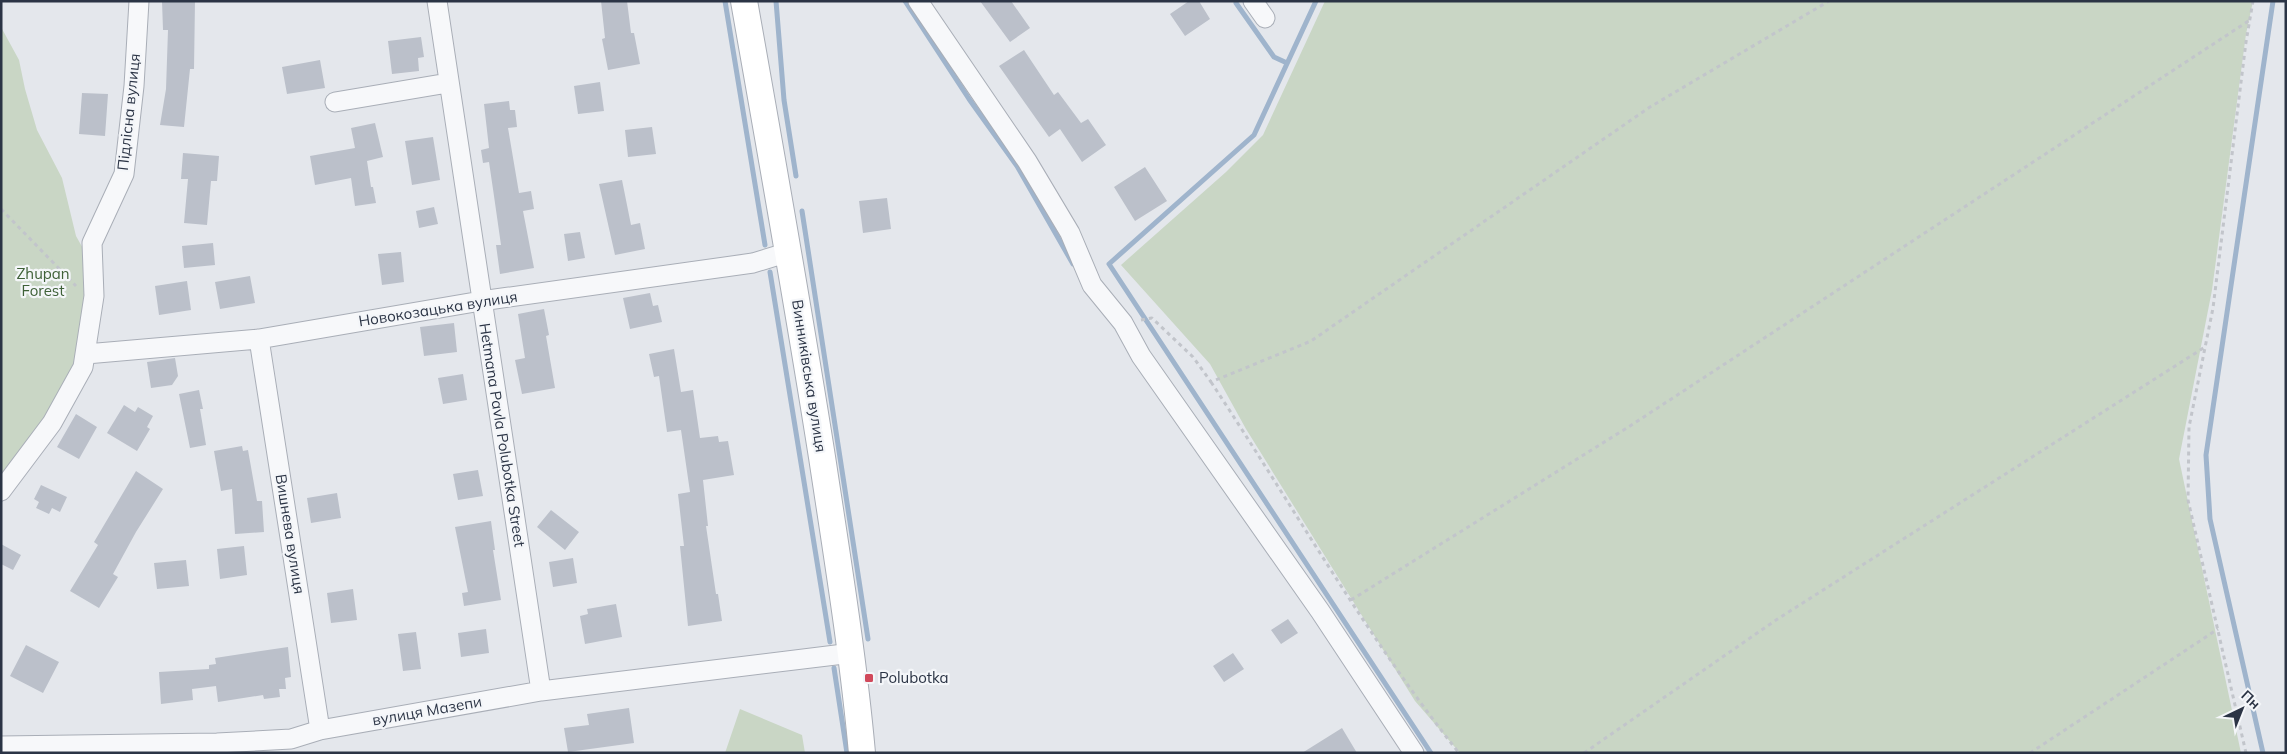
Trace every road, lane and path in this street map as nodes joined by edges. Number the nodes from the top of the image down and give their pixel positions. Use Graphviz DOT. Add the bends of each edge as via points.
graph roads {
  1 [pos="139,1"];
  2 [pos="437,1"];
  3 [pos="744,1"];
  4 [pos="918,1"];
  5 [pos="1253,1"];
  6 [pos="1829,1"];
  7 [pos="2253,1"];
  8 [pos="1265,18"];
  9 [pos="2250,20"];
  10 [pos="448,83"];
  11 [pos="335,102"];
  12 [pos="1,209"];
  13 [pos="789,252"];
  14 [pos="94,296"];
  15 [pos="481,301"];
  16 [pos="1123,322"];
  17 [pos="260,339"];
  18 [pos="2205,346"];
  19 [pos="86,354"];
  20 [pos="1211,382"];
  21 [pos="1,491"];
  22 [pos="1351,600"];
  23 [pos="2218,629"];
  24 [pos="852,652"];
  25 [pos="541,691"];
  26 [pos="320,730"];
  27 [pos="1,746"];
  28 [pos="862,753"];
  29 [pos="1414,753"];
  30 [pos="1459,753"];
  31 [pos="1584,753"];
  32 [pos="2030,753"];
  33 [pos="2246,753"];
  1 -- 14 [label="street, Підлісна вулиця" via="124,174 92,243"];
  2 -- 10 [label="street, Hetmana Pavla Polubotka Street"];
  3 -- 13 [label="main road, Винниківська вулиця"];
  4 -- 16 [label="street" via="1027,160 1070,232 1092,285"];
  5 -- 8 [label="street"];
  6 -- 20 [label="path" via="1650,107 1311,341"];
  7 -- 9 [label="path"];
  9 -- 18 [label="path" via="2213,308"];
  9 -- 22 [label="path" via="1630,426"];
  10 -- 11 [label="street"];
  10 -- 15 [label="street, Hetmana Pavla Polubotka Street"];
  12 -- 14 [label="path" via="79,289"];
  13 -- 15 [label="street, Новокозацька вулиця" via="753,263"];
  13 -- 24 [label="main road, Винниківська вулиця"];
  14 -- 19 [label="street, Підлісна вулиця"];
  15 -- 17 [label="street, Новокозацька вулиця"];
  15 -- 25 [label="street, Hetmana Pavla Polubotka Street"];
  16 -- 20 [label="path" via="1152,318 1193,357"];
  16 -- 29 [label="street" via="1141,356 1320,611"];
  17 -- 19 [label="street, Новокозацька вулиця"];
  17 -- 26 [label="street, Вишнева вулиця"];
  18 -- 23 [label="path" via="2188,427 2188,500"];
  18 -- 31 [label="path" via="1776,620"];
  19 -- 21 [label="street, Підлісна вулиця" via="83,367 52,423"];
  20 -- 22 [label="path"];
  22 -- 30 [label="path" via="1429,716"];
  23 -- 32 [label="path"];
  23 -- 33 [label="path"];
  24 -- 25 [label="street, вулиця Мазепи"];
  24 -- 28 [label="main road, Винниківська вулиця"];
  25 -- 26 [label="street, вулиця Мазепи"];
  26 -- 27 [label="street, вулиця Мазепи" via="291,739 217,743"];
}
